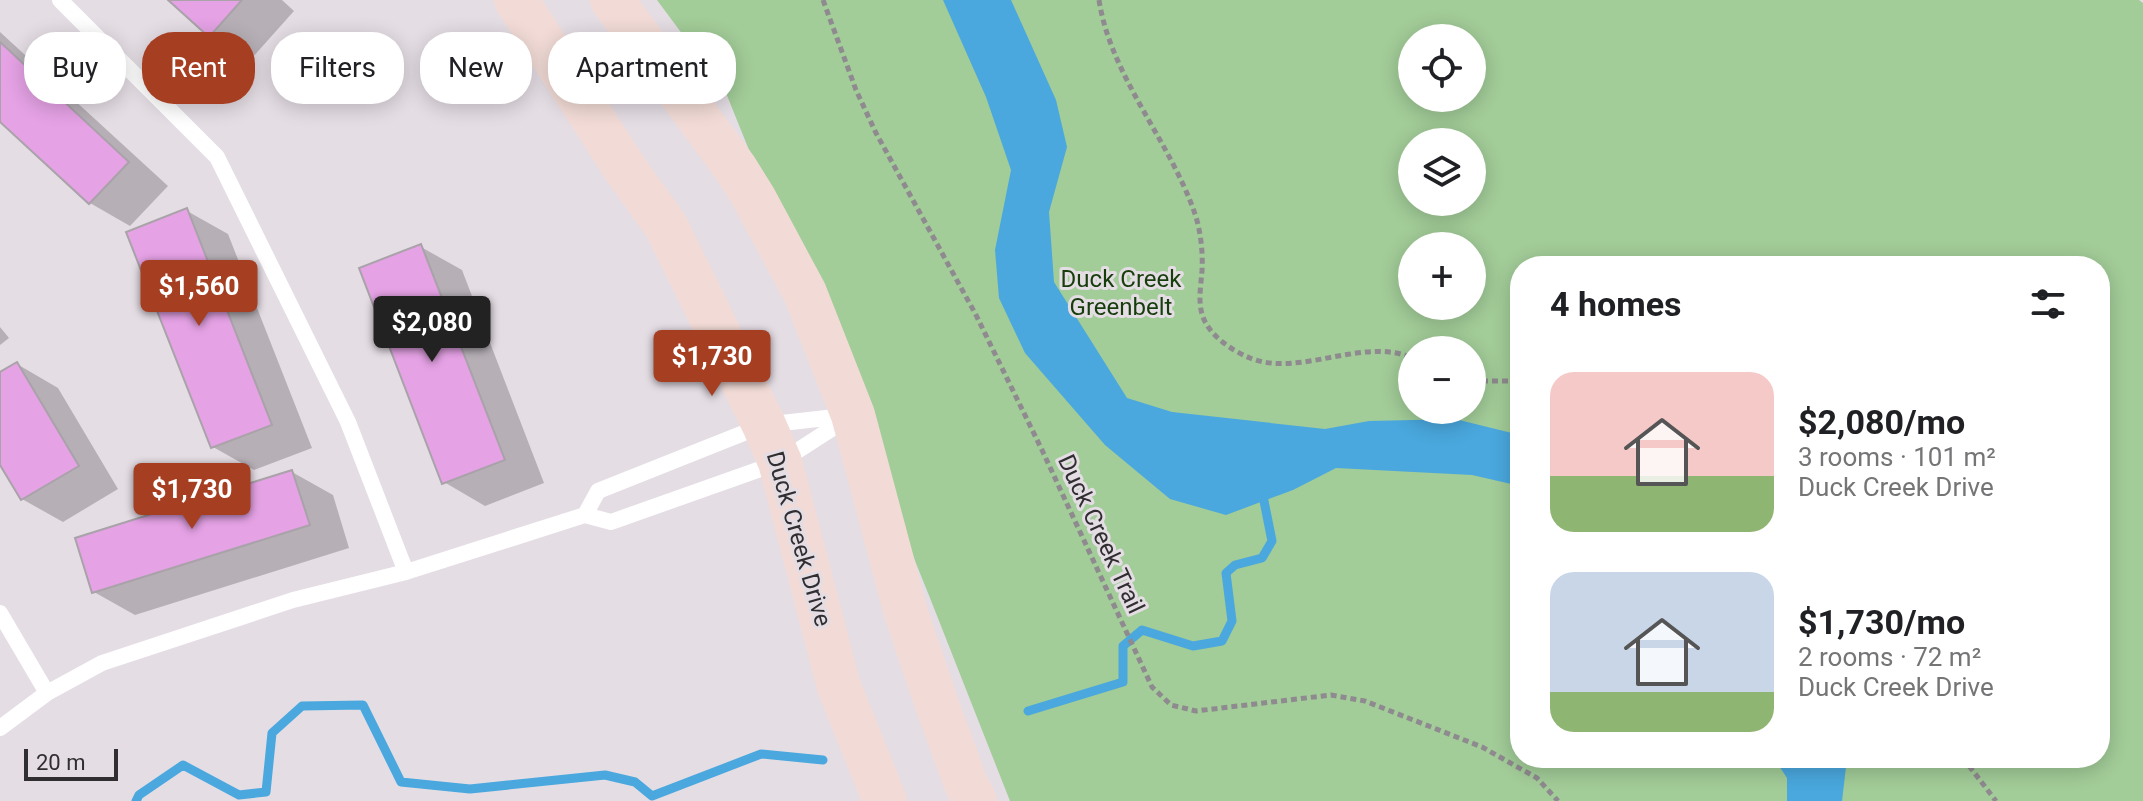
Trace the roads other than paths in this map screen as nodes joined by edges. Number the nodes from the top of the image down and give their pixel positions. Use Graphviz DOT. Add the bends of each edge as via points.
graph roads {
  1 [pos="60,0"];
  2 [pos="516,0"];
  3 [pos="612,0"];
  4 [pos="853,415"];
  5 [pos="772,443"];
  6 [pos="585,515"];
  7 [pos="406,572"];
  8 [pos="0,613"];
  9 [pos="47,693"];
  10 [pos="0,728"];
  11 [pos="885,801"];
  12 [pos="975,801"];
  1 -- 7 [label="lane" via="217,157 348,422"];
  2 -- 5 [label="main road, Duck Creek Drive" via="666,226"];
  3 -- 4 [label="main road" via="754,198 805,293"];
  4 -- 5 [label="lane"];
  4 -- 5 [label="lane"];
  4 -- 12 [label="main road" via="906,613"];
  5 -- 6 [label="lane" via="611,522"];
  5 -- 6 [label="lane" via="598,491"];
  5 -- 11 [label="main road, Duck Creek Drive" via="839,687"];
  6 -- 7 [label="lane"];
  7 -- 9 [label="lane" via="293,600 102,663"];
  8 -- 9 [label="lane"];
  9 -- 10 [label="lane"];
}
